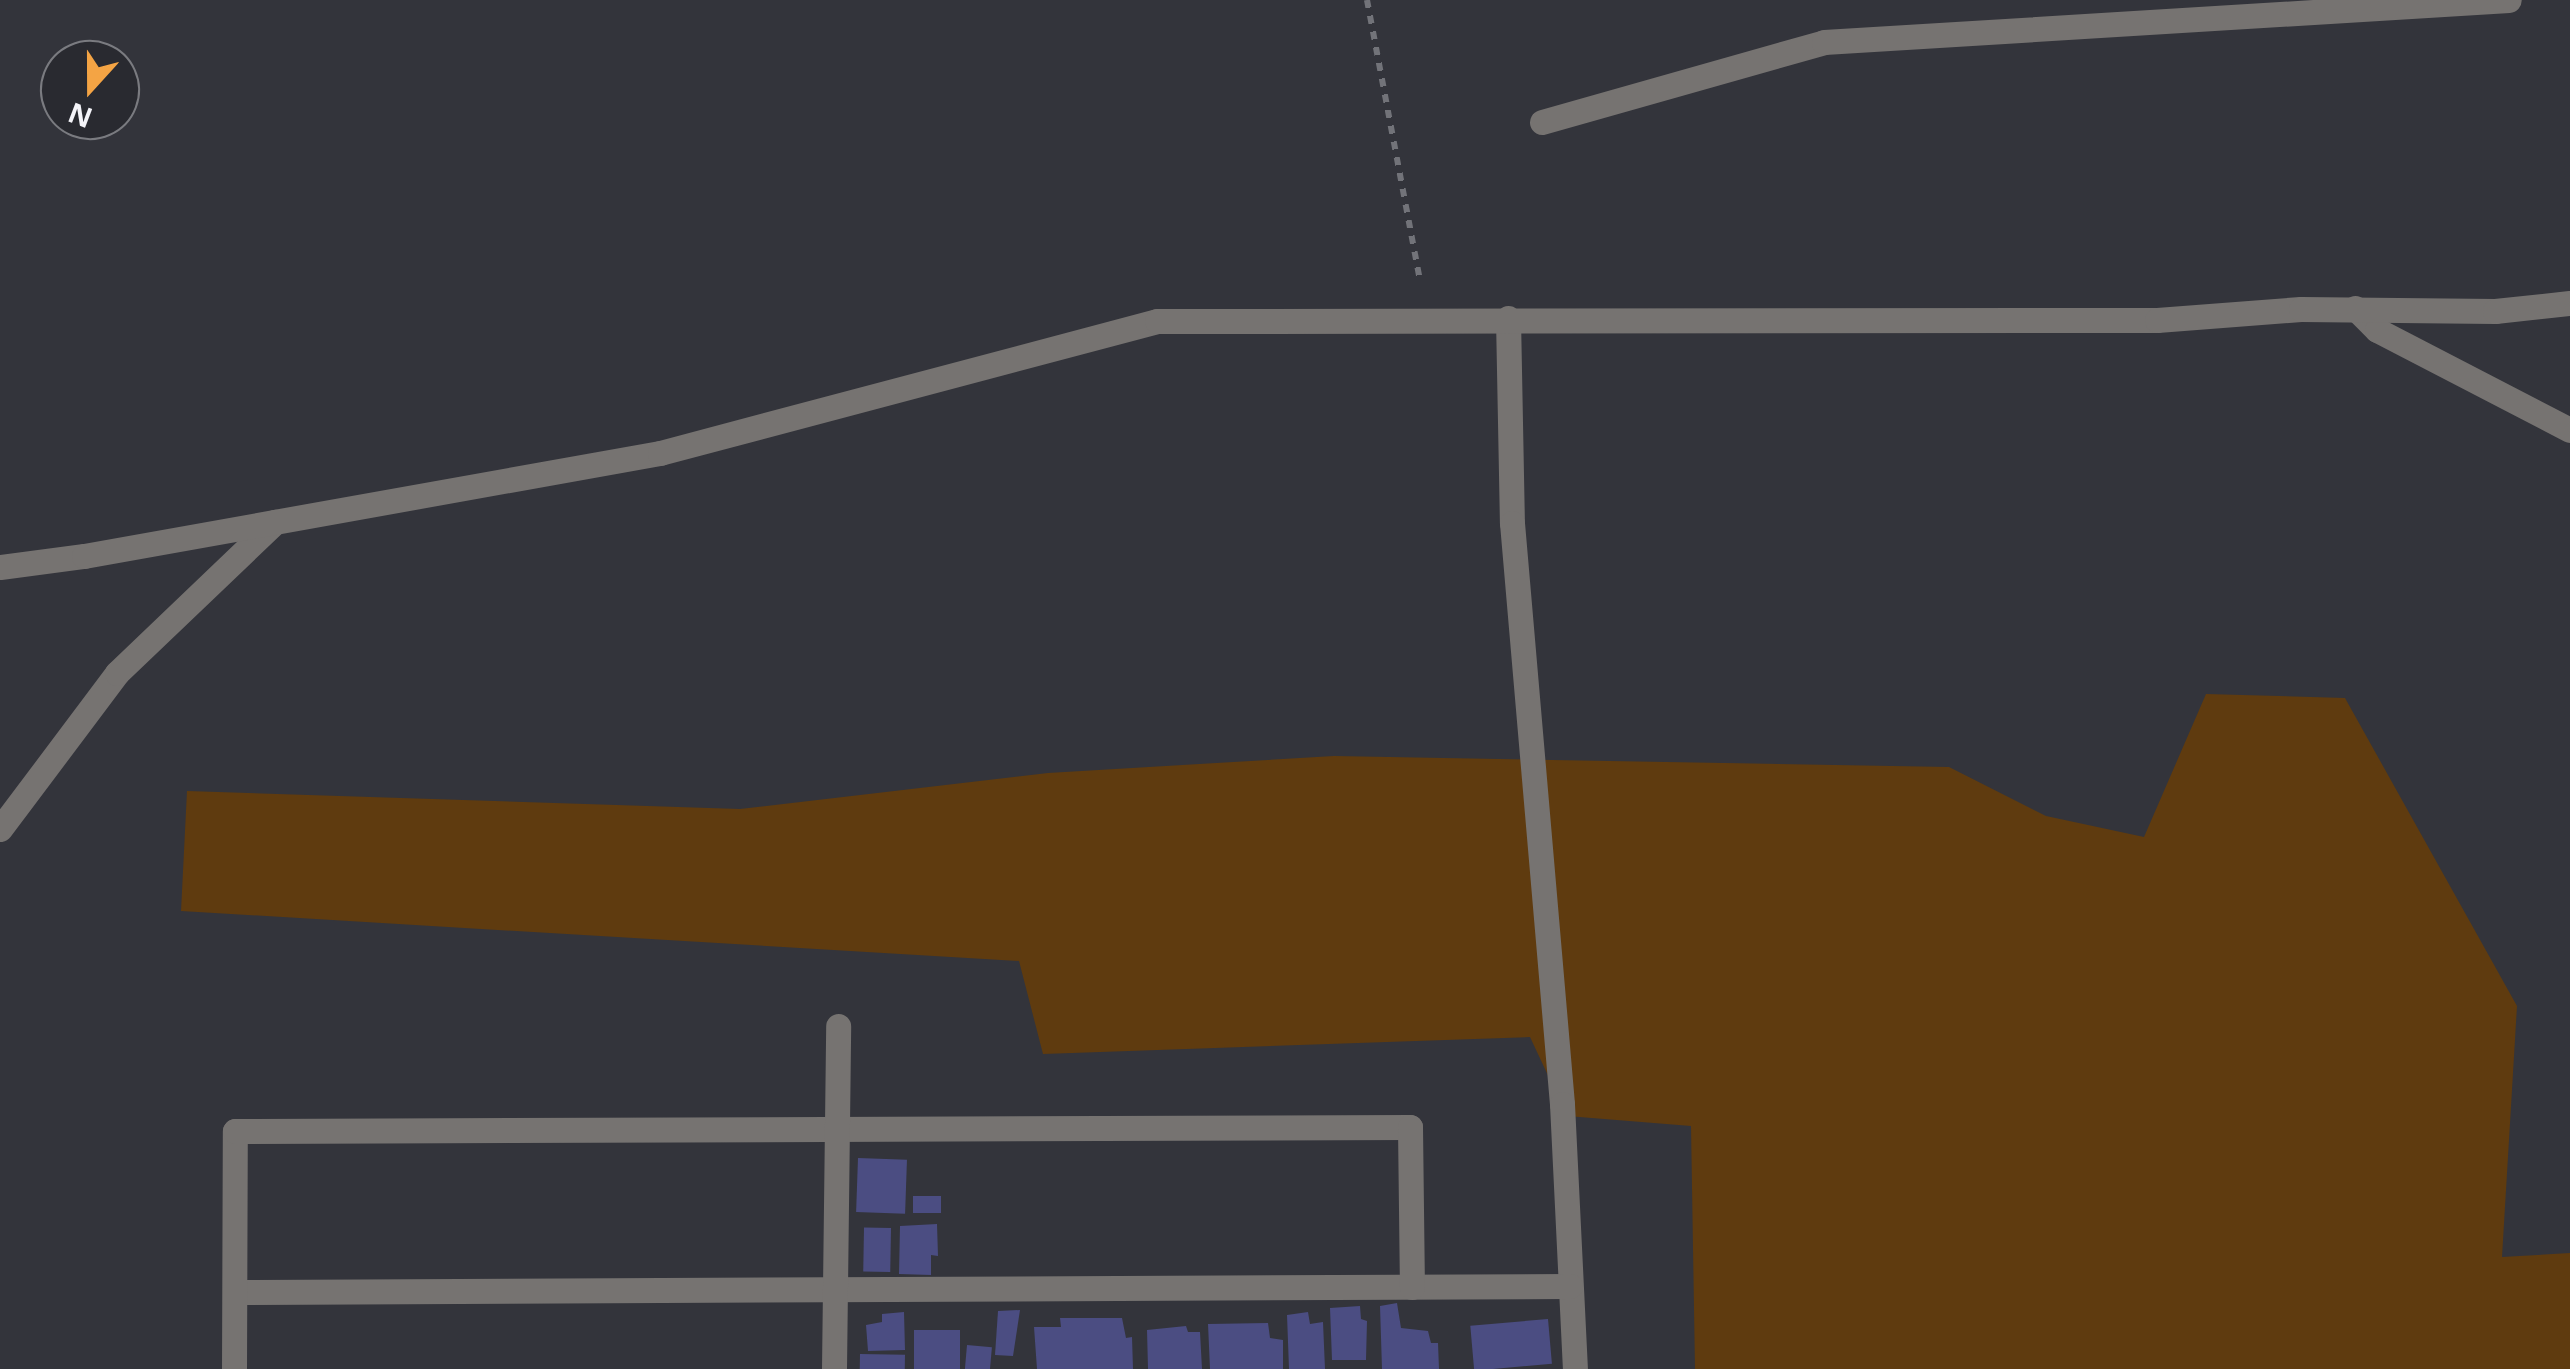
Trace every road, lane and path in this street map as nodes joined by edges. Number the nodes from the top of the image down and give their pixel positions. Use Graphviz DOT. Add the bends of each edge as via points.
graph roads {
  1 [pos="1367,0"];
  2 [pos="2509,0"];
  3 [pos="1542,122"];
  4 [pos="1419,276"];
  5 [pos="2570,303"];
  6 [pos="2355,308"];
  7 [pos="1508,318"];
  8 [pos="2570,430"];
  9 [pos="275,522"];
  10 [pos="0,567"];
  11 [pos="0,829"];
  12 [pos="838,1026"];
  13 [pos="834,1130"];
  14 [pos="1570,1286"];
  15 [pos="1412,1287"];
  16 [pos="832,1290"];
  17 [pos="235,1292"];
  18 [pos="234,1369"];
  19 [pos="834,1369"];
  20 [pos="1575,1369"];
  1 -- 4 [label="path"];
  2 -- 3 [label="street" via="1824,42"];
  5 -- 6 [label="street" via="2495,311"];
  6 -- 7 [label="street" via="2157,320"];
  6 -- 8 [label="street" via="2377,330"];
  7 -- 9 [label="street" via="1158,321 660,453"];
  7 -- 14 [label="street" via="1512,522 1562,1104"];
  9 -- 10 [label="street"];
  9 -- 11 [label="street" via="117,673"];
  12 -- 13 [label="street"];
  13 -- 15 [label="street" via="1410,1127"];
  13 -- 16 [label="street"];
  13 -- 17 [label="street" via="235,1132"];
  14 -- 15 [label="street"];
  14 -- 20 [label="street"];
  15 -- 16 [label="street"];
  16 -- 17 [label="street"];
  16 -- 19 [label="street"];
  17 -- 18 [label="street"];
}
